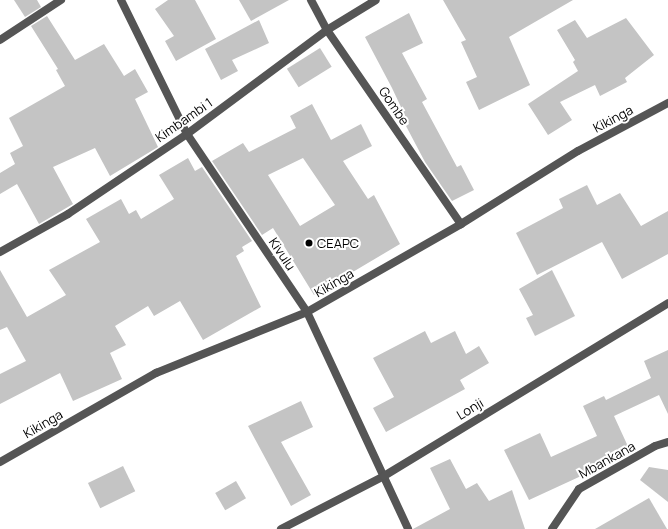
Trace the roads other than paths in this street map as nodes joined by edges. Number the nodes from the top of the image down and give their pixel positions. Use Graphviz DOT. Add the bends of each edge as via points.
graph roads {
  1 [pos="61,0"];
  2 [pos="121,0"];
  3 [pos="311,0"];
  4 [pos="376,0"];
  5 [pos="328,30"];
  6 [pos="0,40"];
  7 [pos="668,103"];
  8 [pos="187,134"];
  9 [pos="461,224"];
  10 [pos="0,252"];
  11 [pos="668,303"];
  12 [pos="307,312"];
  13 [pos="668,442"];
  14 [pos="0,462"];
  15 [pos="384,476"];
  16 [pos="281,529"];
  17 [pos="408,529"];
  18 [pos="552,529"];
  1 -- 6 [label="street"];
  2 -- 8 [label="street, Kivulu"];
  3 -- 5 [label="street, Gombe"];
  4 -- 5 [label="street, Kimbambi 1"];
  5 -- 8 [label="street, Kimbambi 1"];
  5 -- 9 [label="street, Gombe"];
  7 -- 9 [label="street, Kikinga" via="578,151"];
  8 -- 10 [label="street, Kimbambi 1" via="68,214"];
  8 -- 12 [label="street, Kivulu"];
  9 -- 12 [label="street, Kikinga"];
  11 -- 15 [label="street, Lonji"];
  12 -- 14 [label="street, Kikinga" via="156,373"];
  12 -- 15 [label="street, Kivulu"];
  13 -- 18 [label="street, Mbankana" via="655,446 579,489"];
  15 -- 16 [label="street, Lonji"];
  15 -- 17 [label="street, Kivulu"];
}
